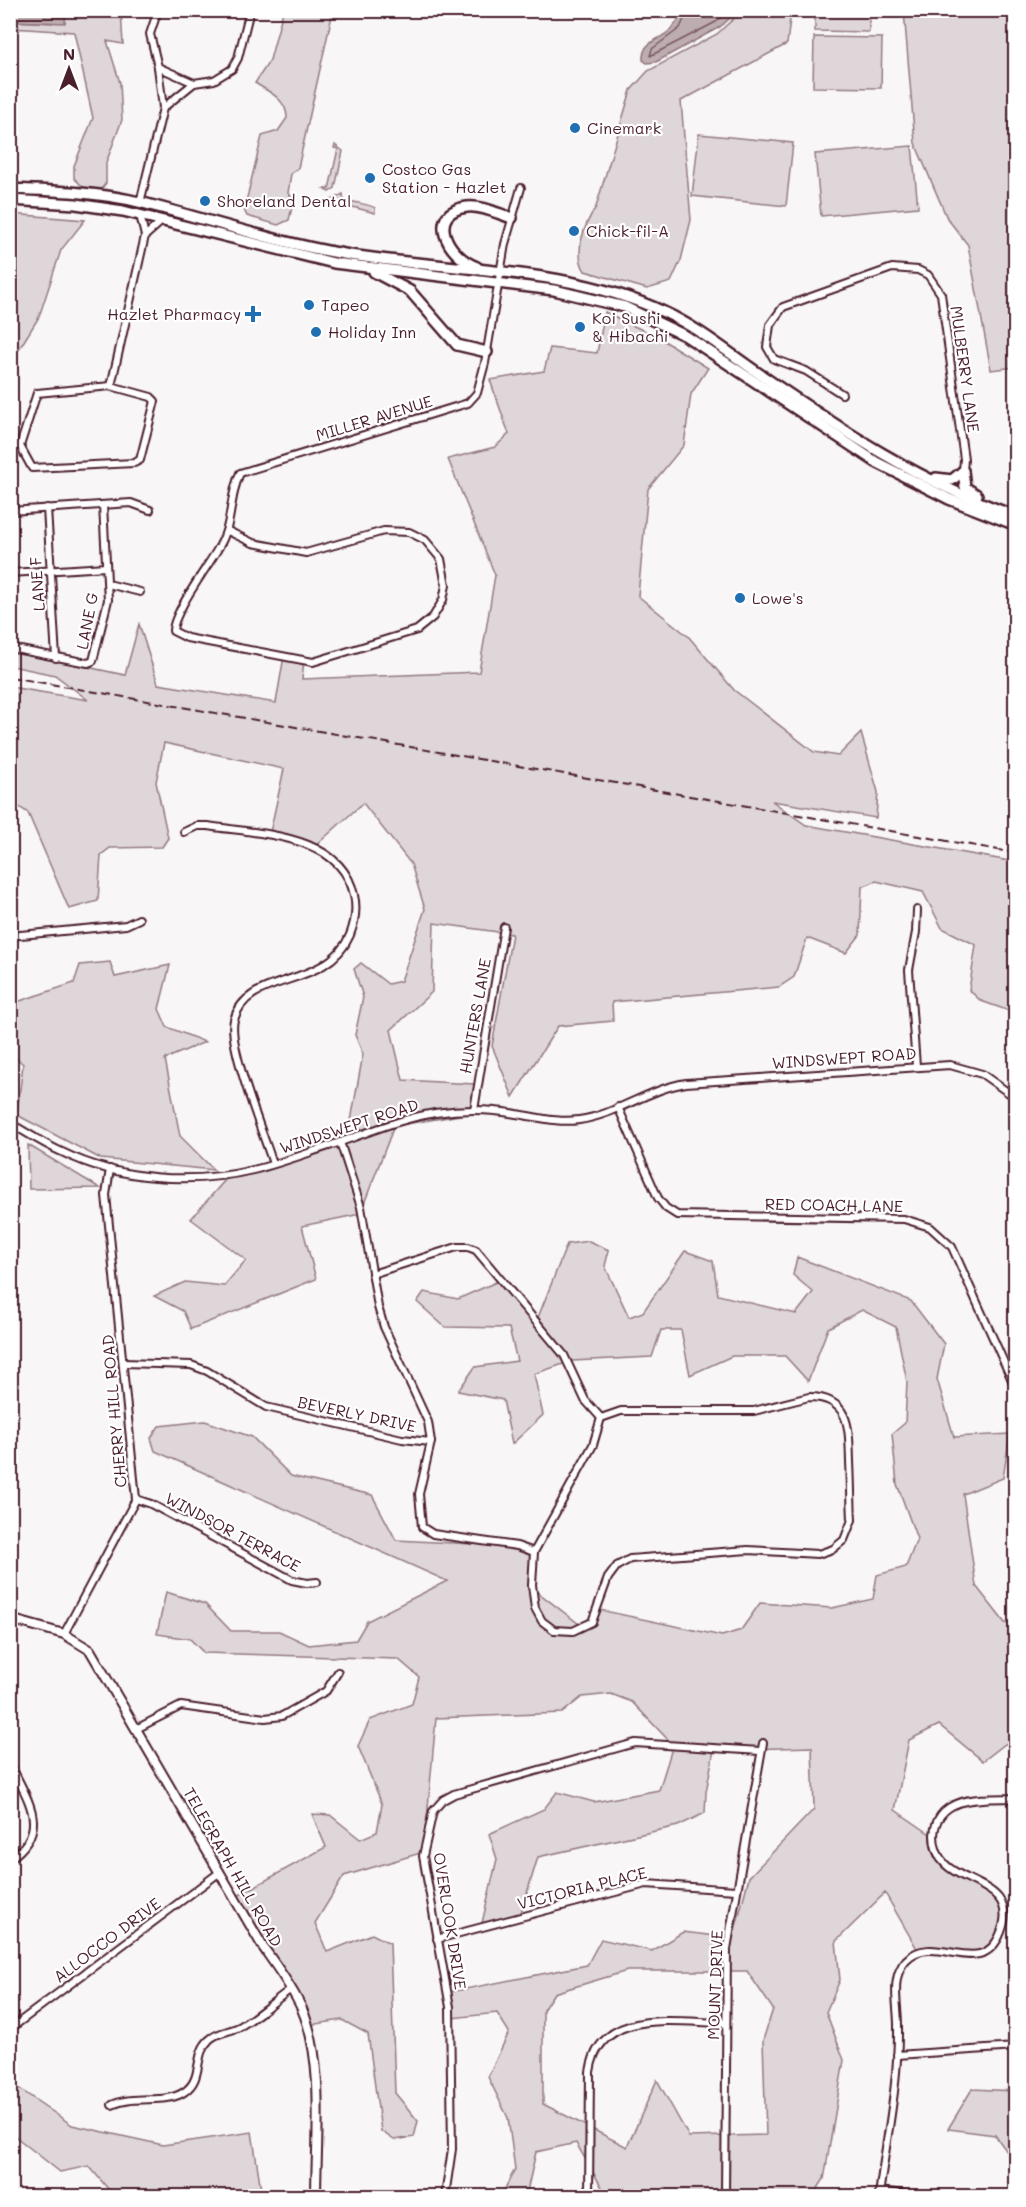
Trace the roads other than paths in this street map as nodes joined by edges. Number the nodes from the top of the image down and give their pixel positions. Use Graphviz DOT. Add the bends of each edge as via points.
graph roads {
  1 [pos="158,10"];
  2 [pos="250,10"];
  3 [pos="158,67"];
  4 [pos="194,83"];
  5 [pos="164,108"];
  6 [pos="521,188"];
  7 [pos="10,189"];
  8 [pos="10,200"];
  9 [pos="140,203"];
  10 [pos="140,215"];
  11 [pos="512,218"];
  12 [pos="162,221"];
  13 [pos="145,236"];
  14 [pos="363,268"];
  15 [pos="488,271"];
  16 [pos="500,272"];
  17 [pos="499,283"];
  18 [pos="487,352"];
  19 [pos="111,386"];
  20 [pos="842,394"];
  21 [pos="963,471"];
  22 [pos="920,474"];
  23 [pos="103,505"];
  24 [pos="46,508"];
  25 [pos="150,510"];
  26 [pos="999,510"];
  27 [pos="10,511"];
  28 [pos="1016,516"];
  29 [pos="1016,525"];
  30 [pos="228,531"];
  31 [pos="106,567"];
  32 [pos="50,570"];
  33 [pos="10,573"];
  34 [pos="108,584"];
  35 [pos="140,592"];
  36 [pos="10,648"];
  37 [pos="56,658"];
  38 [pos="184,832"];
  39 [pos="917,910"];
  40 [pos="140,919"];
  41 [pos="504,927"];
  42 [pos="10,936"];
  43 [pos="916,1066"];
  44 [pos="1016,1098"];
  45 [pos="618,1107"];
  46 [pos="474,1110"];
  47 [pos="10,1123"];
  48 [pos="340,1142"];
  49 [pos="273,1164"];
  50 [pos="110,1168"];
  51 [pos="372,1274"];
  52 [pos="123,1363"];
  53 [pos="1016,1389"];
  54 [pos="601,1418"];
  55 [pos="431,1442"];
  56 [pos="136,1499"];
  57 [pos="1016,1532"];
  58 [pos="1016,1548"];
  59 [pos="534,1552"];
  60 [pos="317,1582"];
  61 [pos="10,1620"];
  62 [pos="64,1634"];
  63 [pos="338,1672"];
  64 [pos="138,1728"];
  65 [pos="763,1743"];
  66 [pos="760,1751"];
  67 [pos="10,1763"];
  68 [pos="1016,1798"];
  69 [pos="10,1859"];
  70 [pos="220,1872"];
  71 [pos="736,1890"];
  72 [pos="437,1939"];
  73 [pos="291,1989"];
  74 [pos="726,2024"];
  75 [pos="10,2029"];
  76 [pos="1016,2047"];
  77 [pos="897,2055"];
  78 [pos="112,2105"];
  79 [pos="879,2194"];
  80 [pos="316,2196"];
  81 [pos="446,2196"];
  82 [pos="589,2196"];
  83 [pos="724,2196"];
  84 [pos="921,2196"];
  1 -- 3 [label="street" via="150,34"];
  2 -- 4 [label="street" via="232,69 214,80"];
  3 -- 4 [label="street"];
  3 -- 5 [label="street"];
  4 -- 5 [label="street"];
  5 -- 9 [label="street"];
  6 -- 11 [label="street, MILLER AVENUE"];
  7 -- 9 [label="highway" via="87,193"];
  8 -- 10 [label="highway" via="76,204"];
  9 -- 15 [label="highway" via="332,251 402,263"];
  10 -- 12 [label="highway"];
  10 -- 13 [label="street"];
  11 -- 15 [label="highway" via="471,206 453,212 446,223 444,235 449,248 464,262"];
  11 -- 16 [label="street, MILLER AVENUE"];
  12 -- 13 [label="street"];
  12 -- 14 [label="highway"];
  13 -- 19 [label="street"];
  14 -- 17 [label="highway"];
  14 -- 18 [label="highway" via="410,291 457,345"];
  15 -- 16 [label="highway"];
  16 -- 17 [label="street, MILLER AVENUE"];
  16 -- 22 [label="highway" via="600,287 668,314"];
  17 -- 18 [label="street, MILLER AVENUE"];
  17 -- 29 [label="highway" via="603,301 664,324 876,462 949,499"];
  18 -- 30 [label="street, MILLER AVENUE" via="472,401 240,473"];
  19 -- 19 [label="street" via="37,393 20,446 32,468 140,460 155,401"];
  20 -- 21 [label="street, MULBERRY LANE" via="806,371 774,359 767,347 770,325 783,308 892,268 928,275 941,294"];
  21 -- 22 [label="highway" via="952,480"];
  21 -- 26 [label="highway" via="965,487"];
  22 -- 26 [label="highway"];
  23 -- 24 [label="street"];
  23 -- 25 [label="street" via="131,503"];
  23 -- 31 [label="street, LANE G"];
  24 -- 27 [label="street"];
  24 -- 32 [label="street, LANE F"];
  26 -- 28 [label="highway"];
  30 -- 30 [label="street, MILLER AVENUE" via="253,543 306,553 384,531 402,530 420,537 441,559 446,585 439,610 411,632 313,662 187,638 173,631 177,615"];
  31 -- 32 [label="street"];
  31 -- 34 [label="street, LANE G"];
  32 -- 33 [label="street"];
  32 -- 37 [label="street, LANE F"];
  34 -- 35 [label="street, LANE G"];
  34 -- 37 [label="street, LANE G" via="107,607 93,661"];
  36 -- 37 [label="street"];
  38 -- 49 [label="street" via="208,826 309,844 336,861 352,886 354,922 338,954 310,973 252,994 240,1005 234,1019 234,1043"];
  39 -- 43 [label="street" via="909,970"];
  40 -- 42 [label="street" via="126,925"];
  41 -- 46 [label="street, HUNTERS LANE"];
  43 -- 44 [label="street, WINDSWEPT ROAD" via="966,1068 993,1080"];
  43 -- 45 [label="street, WINDSWEPT ROAD" via="686,1083"];
  45 -- 46 [label="street, WINDSWEPT ROAD" via="591,1118 565,1121"];
  45 -- 53 [label="street, RED COACH LANE" via="658,1198 677,1215 904,1219 938,1232 954,1252"];
  46 -- 48 [label="street, WINDSWEPT ROAD" via="414,1118"];
  47 -- 50 [label="street, WINDSWEPT ROAD" via="62,1152"];
  48 -- 49 [label="street, WINDSWEPT ROAD"];
  48 -- 51 [label="street" via="361,1207"];
  49 -- 50 [label="street, WINDSWEPT ROAD" via="233,1174 187,1178"];
  50 -- 52 [label="street, CHERRY HILL ROAD" via="106,1195"];
  51 -- 54 [label="street" via="457,1247 476,1250 564,1355 585,1400"];
  51 -- 55 [label="street" via="384,1327 424,1412"];
  52 -- 55 [label="street, BEVERLY DRIVE" via="191,1365 266,1407 402,1439"];
  52 -- 56 [label="street, CHERRY HILL ROAD"];
  54 -- 59 [label="street" via="593,1444"];
  54 -- 59 [label="street" via="621,1411 754,1412 809,1397 830,1401 843,1413 849,1429 852,1520 848,1533 839,1545 818,1554 748,1550 630,1559 612,1572 592,1622 568,1632 554,1630 538,1616 532,1585"];
  55 -- 59 [label="street, BEVERLY DRIVE" via="419,1494 425,1530"];
  56 -- 60 [label="street, WINDSOR TERRACE" via="291,1580"];
  56 -- 62 [label="street, CHERRY HILL ROAD"];
  57 -- 58 [label="street"];
  61 -- 62 [label="street, TELEGRAPH HILL ROAD"];
  62 -- 64 [label="street, TELEGRAPH HILL ROAD" via="90,1650"];
  63 -- 64 [label="street" via="326,1691 282,1716 265,1718 181,1706"];
  64 -- 70 [label="street, TELEGRAPH HILL ROAD"];
  65 -- 66 [label="street, MOUNT DRIVE"];
  66 -- 71 [label="street, MOUNT DRIVE"];
  66 -- 72 [label="street, OVERLOOK DRIVE" via="635,1743 449,1796 433,1811 423,1850"];
  67 -- 69 [label="street" via="35,1822 29,1843"];
  68 -- 77 [label="street" via="959,1802 937,1824 934,1842 939,1856 947,1866 984,1885 996,1896 1003,1912 1003,1926 994,1944 976,1955 934,1949 906,1960 896,1982"];
  70 -- 73 [label="street, TELEGRAPH HILL ROAD"];
  70 -- 75 [label="street, ALLOCCO DRIVE"];
  71 -- 72 [label="street, VICTORIA PLACE" via="646,1884"];
  71 -- 74 [label="street, MOUNT DRIVE" via="727,1949"];
  72 -- 81 [label="street, OVERLOOK DRIVE" via="451,2023 452,2149"];
  73 -- 78 [label="street" via="241,2026 208,2040 201,2051 194,2081 182,2094 127,2098"];
  73 -- 80 [label="street, TELEGRAPH HILL ROAD" via="306,2022 314,2058"];
  74 -- 82 [label="street" via="631,2024 613,2032 600,2044 590,2072"];
  74 -- 83 [label="street, MOUNT DRIVE"];
  76 -- 77 [label="street"];
  77 -- 79 [label="street"];
  79 -- 84 [label="street"];
}
